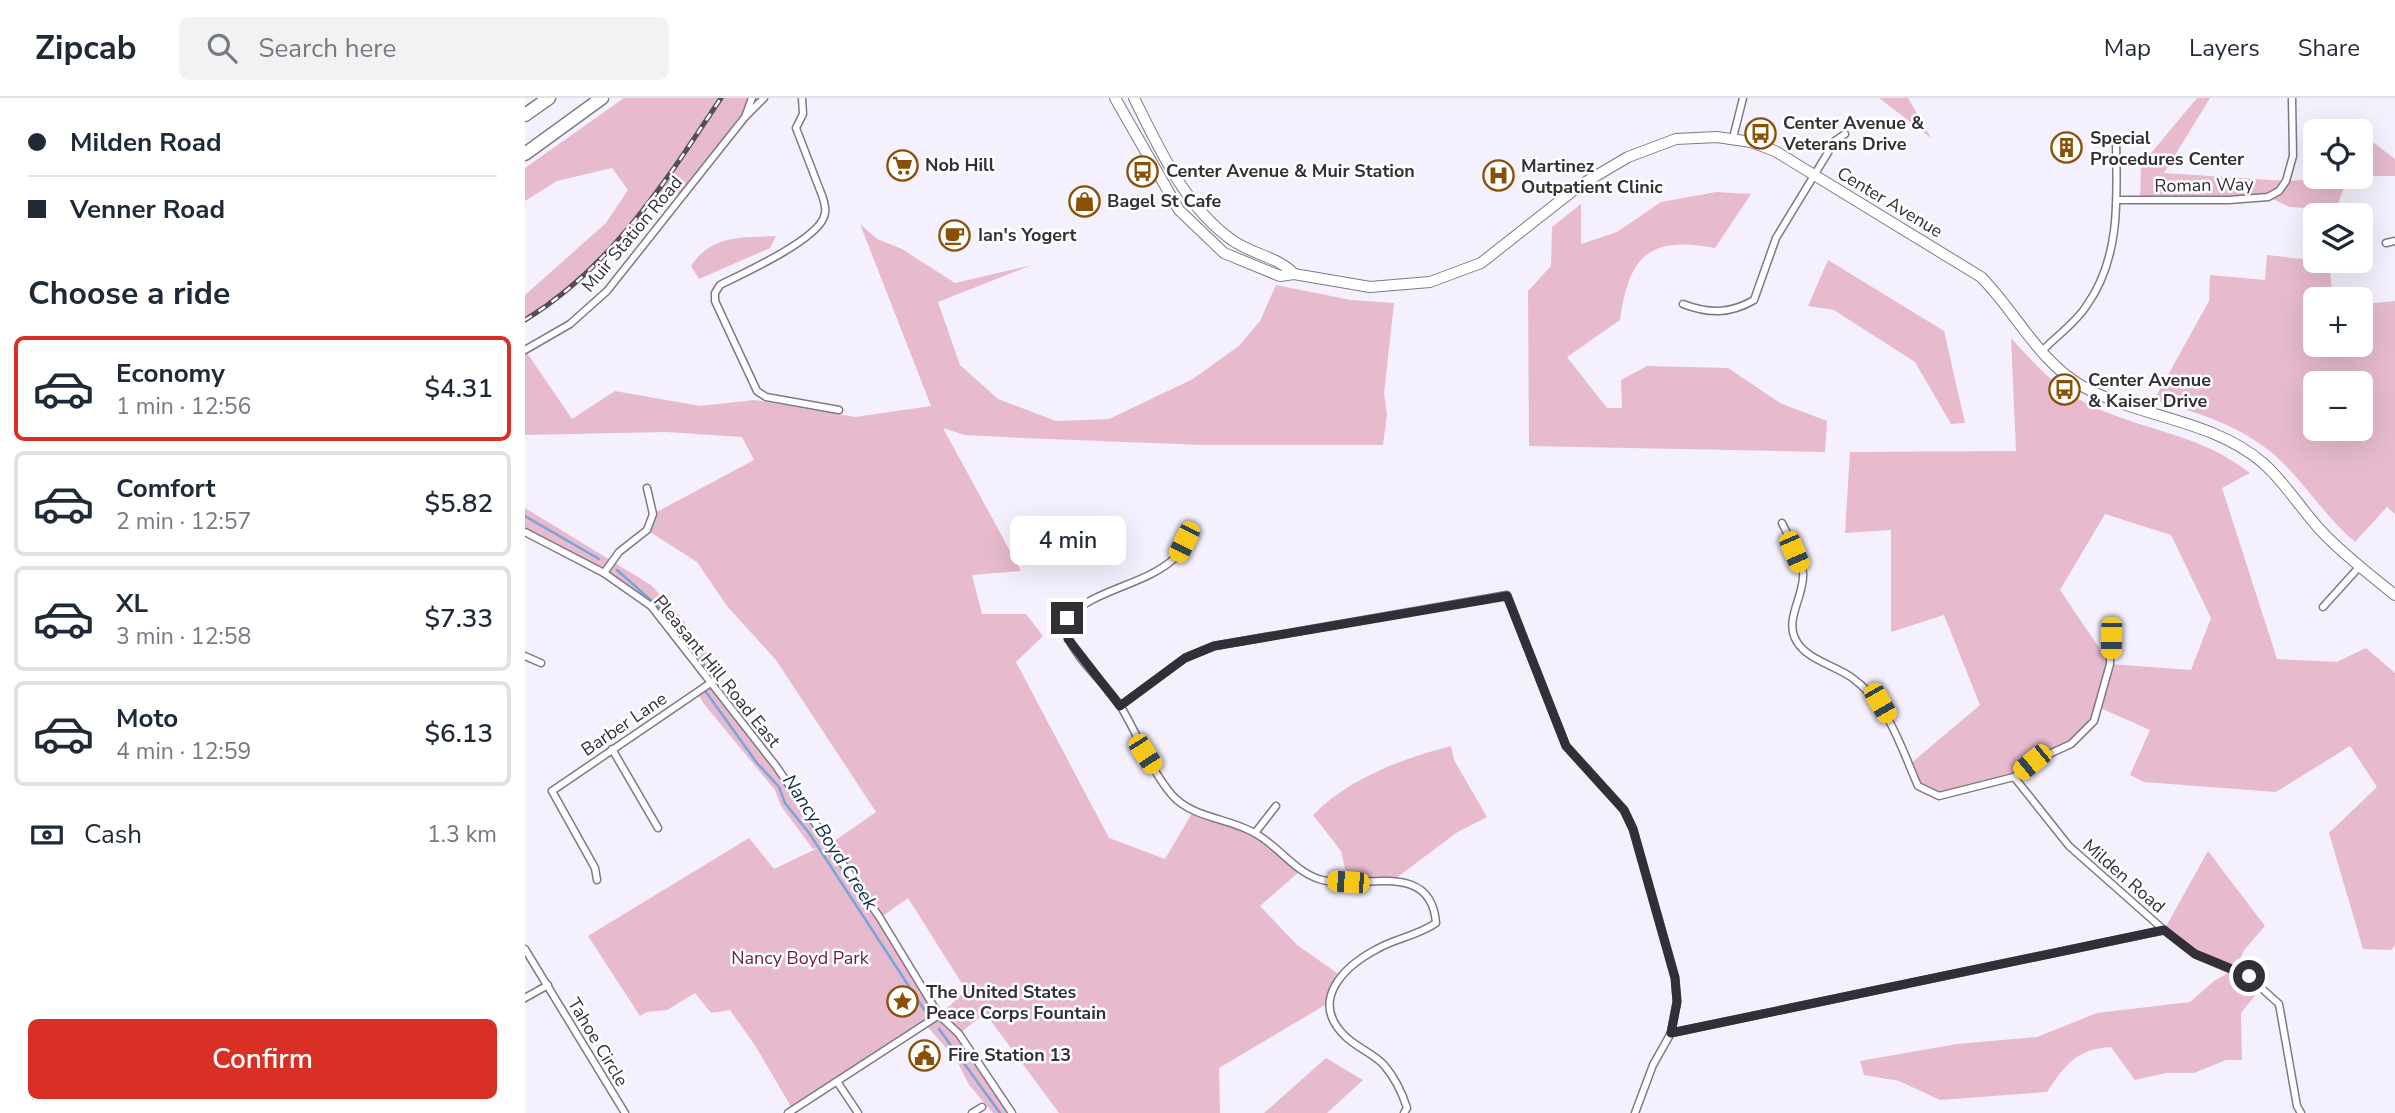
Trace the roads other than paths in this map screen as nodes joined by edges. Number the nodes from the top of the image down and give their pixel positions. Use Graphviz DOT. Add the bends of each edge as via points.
graph roads {
  1 [pos="549,98"];
  2 [pos="602,98"];
  3 [pos="752,98"];
  4 [pos="764,98"];
  5 [pos="802,98"];
  6 [pos="1115,98"];
  7 [pos="1134,98"];
  8 [pos="1743,98"];
  9 [pos="2292,98"];
  10 [pos="525,115"];
  11 [pos="745,117"];
  12 [pos="1845,134"];
  13 [pos="1733,138"];
  14 [pos="2116,141"];
  15 [pos="525,154"];
  16 [pos="1814,174"];
  17 [pos="2117,200"];
  18 [pos="2395,241"];
  19 [pos="2386,243"];
  20 [pos="1294,274"];
  21 [pos="1683,303"];
  22 [pos="525,350"];
  23 [pos="2041,352"];
  24 [pos="839,410"];
  25 [pos="647,488"];
  26 [pos="1782,523"];
  27 [pos="1191,528"];
  28 [pos="525,532"];
  29 [pos="2360,566"];
  30 [pos="604,573"];
  31 [pos="2395,595"];
  32 [pos="2323,607"];
  33 [pos="2111,638"];
  34 [pos="525,656"];
  35 [pos="541,663"];
  36 [pos="712,682"];
  37 [pos="1120,706"];
  38 [pos="612,749"];
  39 [pos="2014,777"];
  40 [pos="1276,806"];
  41 [pos="658,828"];
  42 [pos="1255,833"];
  43 [pos="597,880"];
  44 [pos="2164,930"];
  45 [pos="525,948"];
  46 [pos="548,985"];
  47 [pos="525,998"];
  48 [pos="939,1015"];
  49 [pos="1671,1033"];
  50 [pos="838,1083"];
  51 [pos="982,1107"];
  52 [pos="625,1113"];
  53 [pos="788,1113"];
  54 [pos="858,1113"];
  55 [pos="972,1113"];
  56 [pos="1011,1113"];
  57 [pos="1404,1113"];
  58 [pos="1635,1113"];
  59 [pos="2301,1113"];
  1 -- 10 [label="highway"];
  2 -- 15 [label="highway"];
  3 -- 11 [label="street, Muir Station Road"];
  4 -- 11 [label="street, Muir Station Road"];
  5 -- 24 [label="street" via="803,114 796,128 823,198 822,222 785,251 720,285 715,301 757,391 767,397"];
  6 -- 20 [label="street, Center Avenue" via="1179,210 1198,230 1224,253 1247,264 1280,276"];
  7 -- 20 [label="street, Center Avenue" via="1185,192 1209,221 1233,241 1287,266"];
  8 -- 13 [label="street"];
  9 -- 17 [label="street, Roman Way" via="2293,156 2279,191 2268,197 2229,200"];
  11 -- 22 [label="street, Muir Station Road" via="607,291 570,324"];
  12 -- 16 [label="street" via="1835,141"];
  13 -- 16 [label="street, Center Avenue" via="1775,151"];
  13 -- 20 [label="street, Center Avenue" via="1676,139 1628,157 1579,186 1481,263 1430,282 1370,287"];
  14 -- 17 [label="street"];
  16 -- 21 [label="street" via="1776,238 1754,300 1736,310 1703,312"];
  16 -- 23 [label="street, Center Avenue" via="1981,277"];
  17 -- 23 [label="street" via="2112,252 2087,306"];
  18 -- 19 [label="street"];
  23 -- 29 [label="street, Center Avenue" via="2080,385 2110,400 2188,424 2239,446 2263,463 2324,534"];
  25 -- 30 [label="street" via="653,514 647,530 619,552"];
  26 -- 39 [label="street" via="1803,571 1793,613 1797,643 1852,678 1880,703 1918,786 1939,796"];
  27 -- 37 [label="street" via="1177,556 1146,576 1079,606 1067,618 1068,639"];
  28 -- 30 [label="street, Pleasant Hill Road East"];
  29 -- 31 [label="street, Center Avenue"];
  29 -- 32 [label="street"];
  30 -- 36 [label="street, Pleasant Hill Road East" via="651,606"];
  33 -- 39 [label="street" via="2110,664 2094,720 2071,744 2032,762"];
  34 -- 35 [label="street"];
  36 -- 38 [label="street, Barber Lane"];
  36 -- 48 [label="street, Pleasant Hill Road East" via="876,912"];
  37 -- 42 [label="street" via="1172,795 1194,810"];
  37 -- 49 [label="street" via="1185,658 1214,646 1507,596 1566,746 1624,810 1633,829 1675,978 1677,1002"];
  38 -- 41 [label="street"];
  38 -- 43 [label="street, Barber Lane" via="552,791 595,868"];
  39 -- 44 [label="street, Milden Road" via="2069,846"];
  40 -- 42 [label="street"];
  42 -- 57 [label="street" via="1300,871 1323,881 1413,884 1435,908 1436,923 1422,933 1376,949 1340,975 1331,988 1333,1021 1346,1037 1385,1066 1400,1088 1407,1108"];
  44 -- 49 [label="street"];
  44 -- 59 [label="street, Milden Road" via="2195,954 2249,976 2279,1004"];
  45 -- 46 [label="street, Tahoe Circle"];
  46 -- 47 [label="street"];
  46 -- 52 [label="street, Tahoe Circle"];
  48 -- 50 [label="street"];
  48 -- 56 [label="street, Pleasant Hill Road East" via="959,1034"];
  49 -- 58 [label="street"];
  50 -- 53 [label="street"];
  50 -- 54 [label="street"];
  51 -- 55 [label="street"];
}
